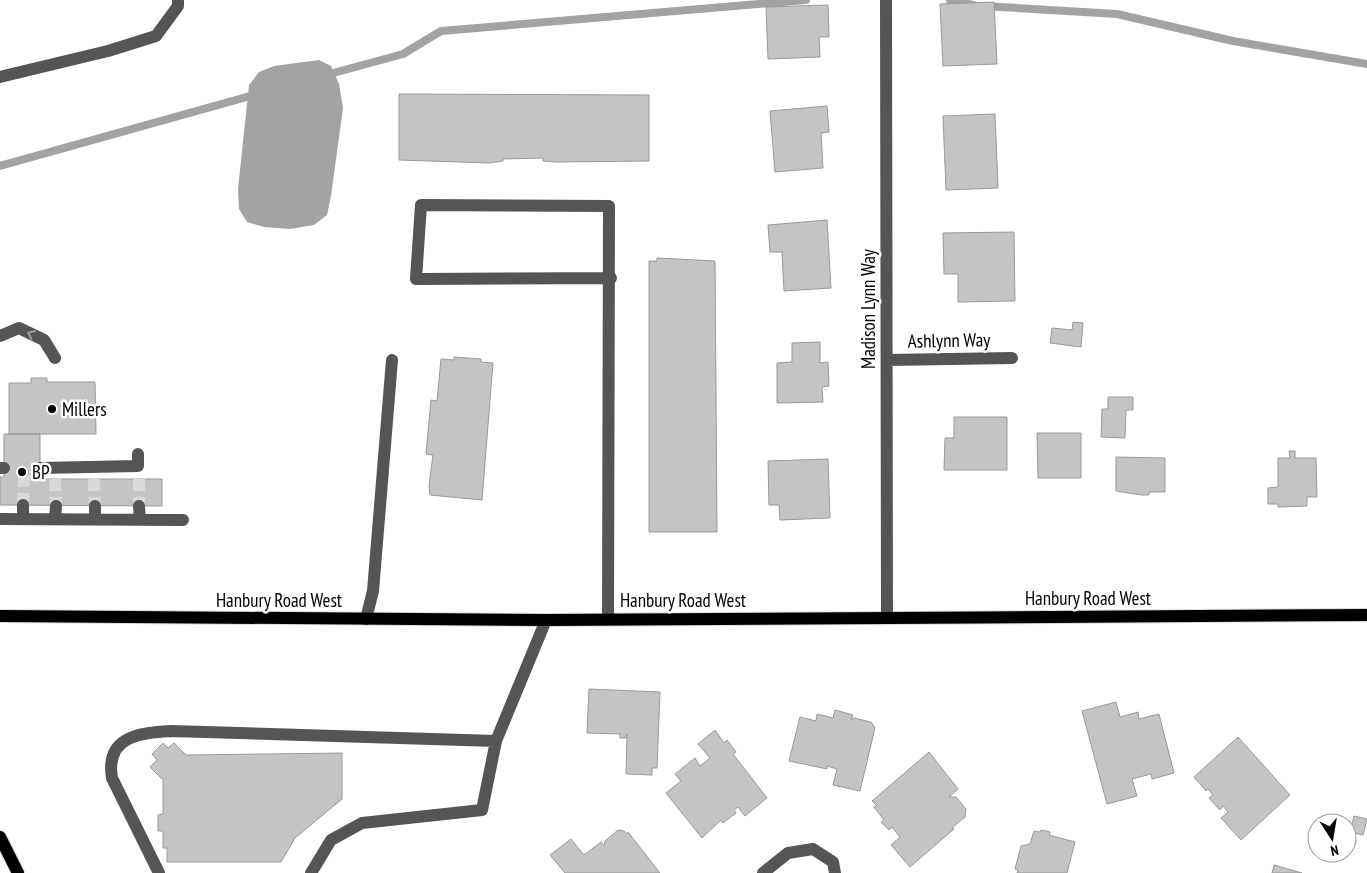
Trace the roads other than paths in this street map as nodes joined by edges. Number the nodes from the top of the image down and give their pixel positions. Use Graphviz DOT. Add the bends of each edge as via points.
graph roads {
  1 [pos="178,0"];
  2 [pos="886,0"];
  3 [pos="0,77"];
  4 [pos="611,278"];
  5 [pos="0,336"];
  6 [pos="55,358"];
  7 [pos="1012,358"];
  8 [pos="392,360"];
  9 [pos="887,360"];
  10 [pos="138,467"];
  11 [pos="40,468"];
  12 [pos="23,505"];
  13 [pos="94,506"];
  14 [pos="139,506"];
  15 [pos="0,519"];
  16 [pos="23,519"];
  17 [pos="95,519"];
  18 [pos="140,519"];
  19 [pos="183,520"];
  20 [pos="1367,615"];
  21 [pos="0,616"];
  22 [pos="887,618"];
  23 [pos="366,619"];
  24 [pos="608,619"];
  25 [pos="546,620"];
  26 [pos="496,741"];
  27 [pos="0,837"];
  28 [pos="18,873"];
  29 [pos="159,873"];
  30 [pos="312,873"];
  31 [pos="763,873"];
  32 [pos="835,873"];
  1 -- 3 [label="street" via="178,6 156,36"];
  2 -- 9 [label="street, Madison Lynn Way"];
  4 -- 4 [label="street" via="609,206 421,205 416,279"];
  4 -- 24 [label="street"];
  6 -- 5 [label="street, one-way" via="44,340 18,328"];
  7 -- 9 [label="street, Ashlynn Way"];
  8 -- 23 [label="street" via="373,590"];
  9 -- 22 [label="street, Madison Lynn Way"];
  10 -- 11 [label="street" via="94,473 55,473"];
  12 -- 16 [label="street"];
  13 -- 17 [label="street"];
  14 -- 18 [label="street"];
  15 -- 16 [label="street"];
  16 -- 17 [label="street" via="55,512"];
  17 -- 18 [label="street"];
  18 -- 19 [label="street"];
  20 -- 22 [label="main road, Hanbury Road West"];
  21 -- 23 [label="main road, Hanbury Road West"];
  22 -- 24 [label="main road, Hanbury Road West"];
  23 -- 25 [label="main road, Hanbury Road West"];
  24 -- 25 [label="main road, Hanbury Road West"];
  25 -- 26 [label="street"];
  26 -- 29 [label="street" via="143,732 119,745 110,765 112,778"];
  26 -- 30 [label="street" via="482,810 362,823 331,840"];
  27 -- 28 [label="main road"];
  31 -- 32 [label="street" via="788,853 813,849 833,862"];
}
